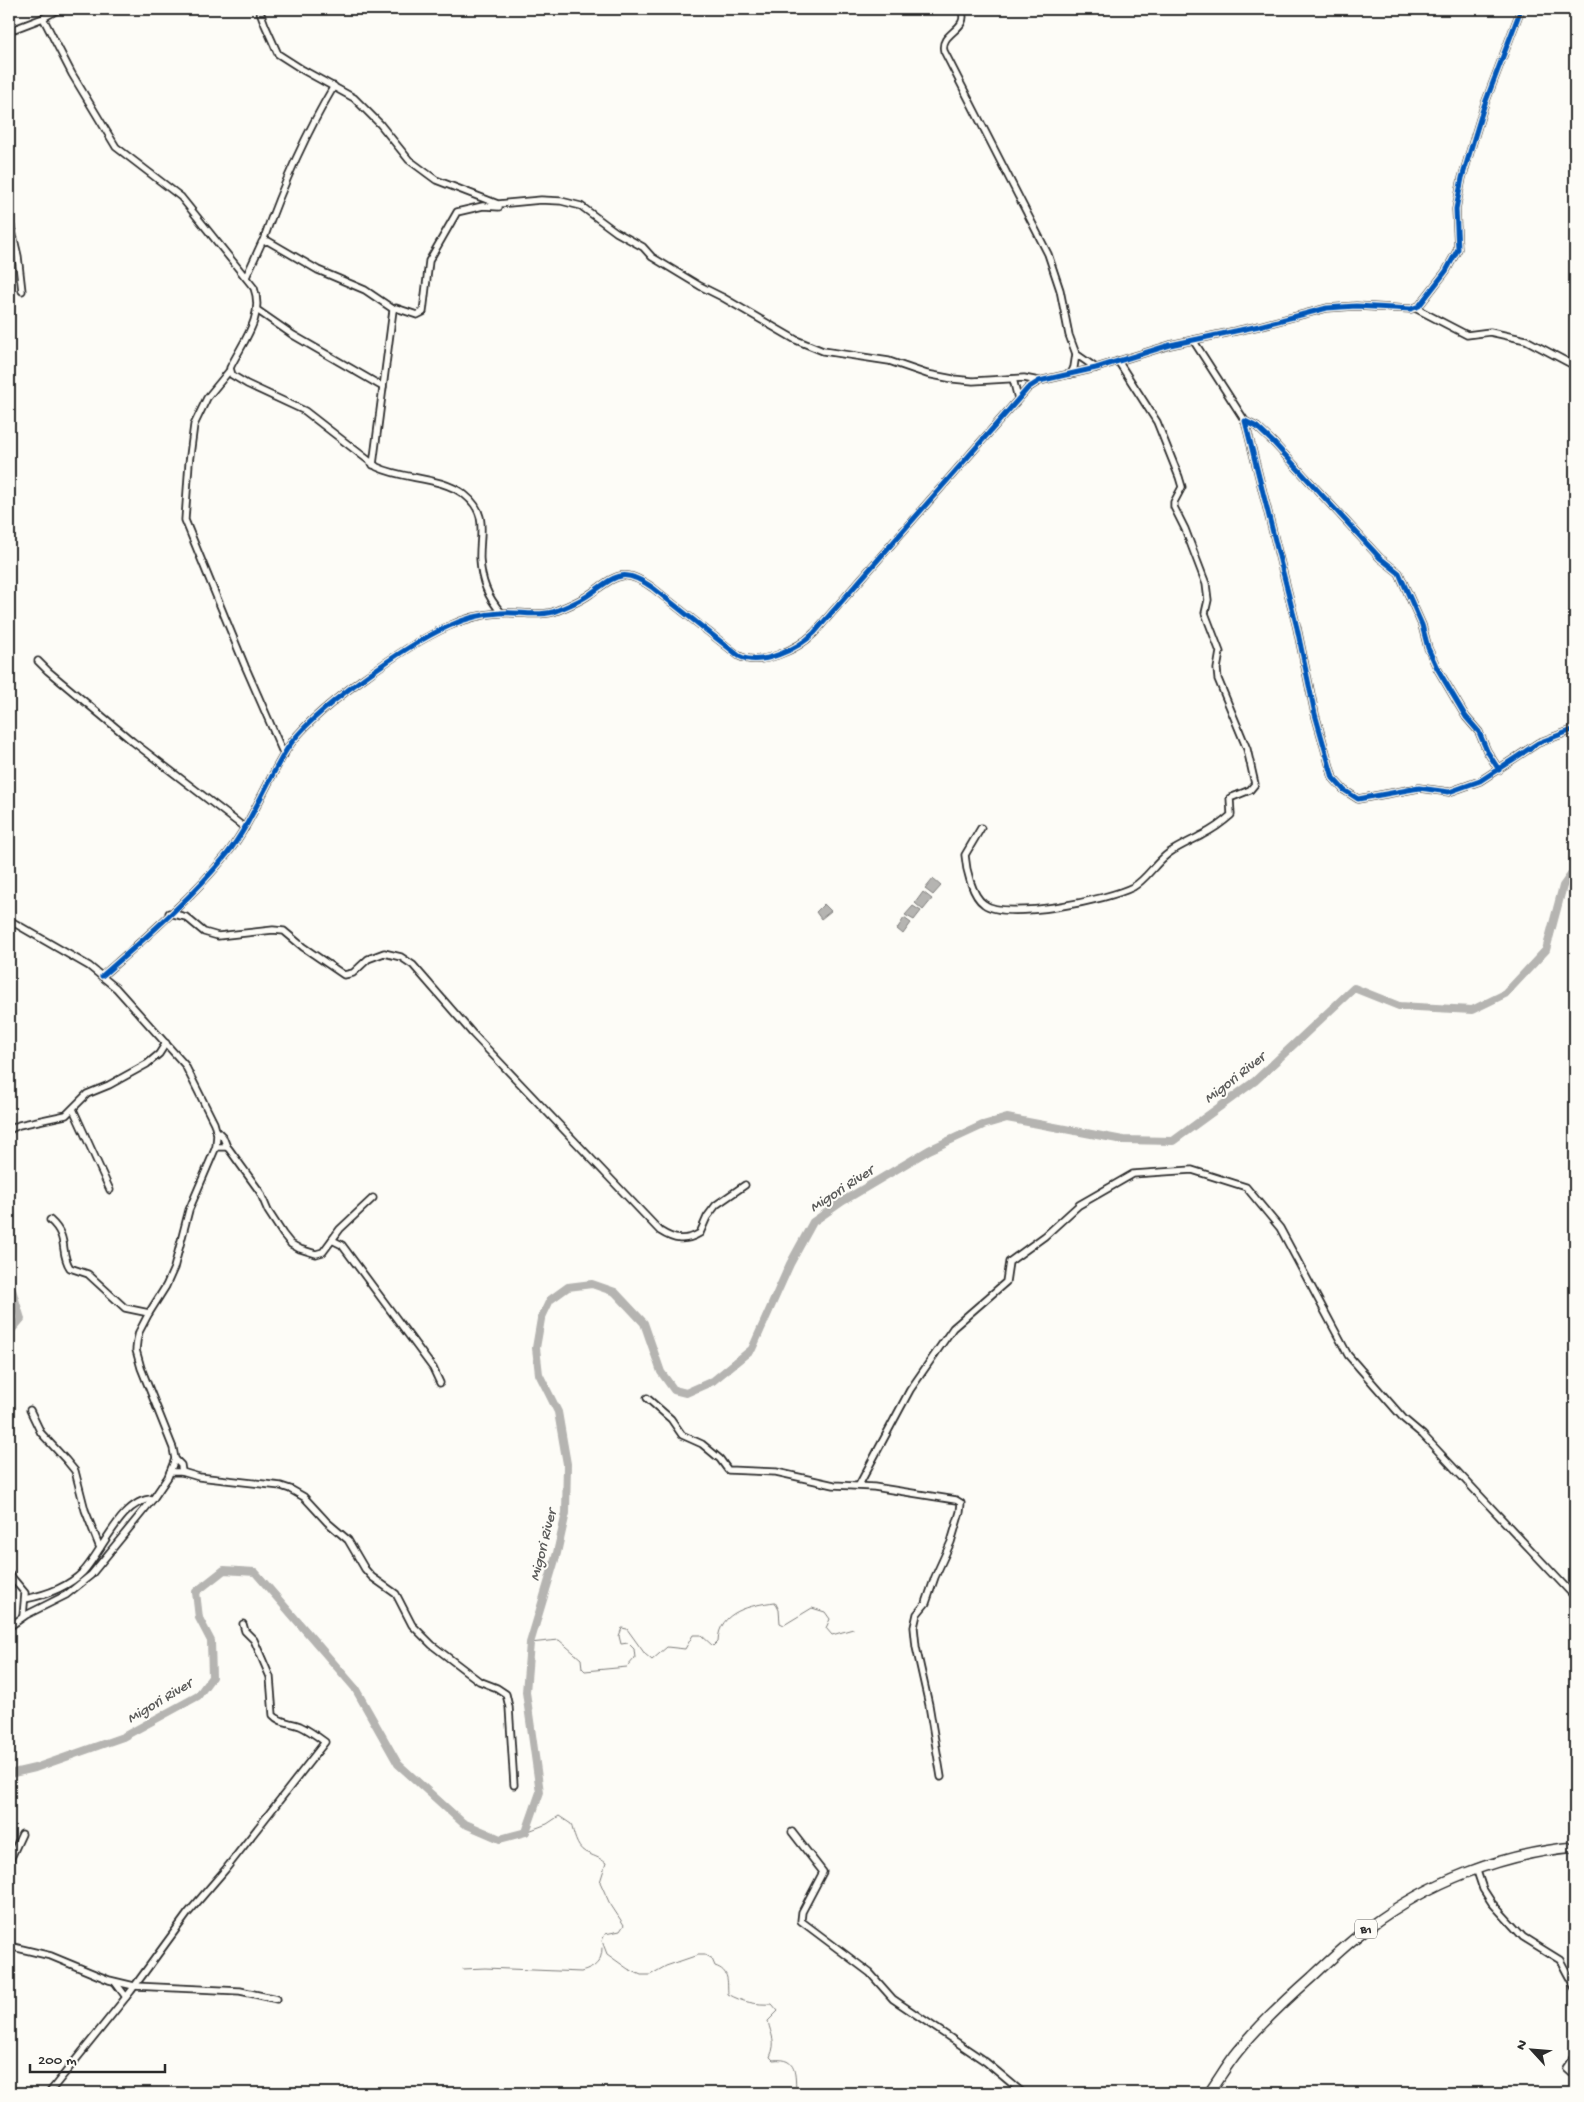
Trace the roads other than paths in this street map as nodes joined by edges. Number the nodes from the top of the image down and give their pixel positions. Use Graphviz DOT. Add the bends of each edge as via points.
graph roads {
  1 [pos="59,9"];
  2 [pos="259,9"];
  3 [pos="961,9"];
  4 [pos="1521,9"];
  5 [pos="43,18"];
  6 [pos="9,31"];
  7 [pos="334,86"];
  8 [pos="510,204"];
  9 [pos="9,218"];
  10 [pos="263,241"];
  11 [pos="246,277"];
  12 [pos="22,291"];
  13 [pos="1415,308"];
  14 [pos="393,309"];
  15 [pos="257,310"];
  16 [pos="1193,340"];
  17 [pos="1076,354"];
  18 [pos="1118,361"];
  19 [pos="1575,366"];
  20 [pos="1096,368"];
  21 [pos="230,370"];
  22 [pos="1071,374"];
  23 [pos="1013,379"];
  24 [pos="1039,381"];
  25 [pos="383,387"];
  26 [pos="1018,399"];
  27 [pos="1245,421"];
  28 [pos="373,465"];
  29 [pos="490,599"];
  30 [pos="501,612"];
  31 [pos="488,614"];
  32 [pos="38,660"];
  33 [pos="1575,730"];
  34 [pos="284,755"];
  35 [pos="1499,770"];
  36 [pos="245,828"];
  37 [pos="981,828"];
  38 [pos="169,913"];
  39 [pos="9,920"];
  40 [pos="102,976"];
  41 [pos="166,1043"];
  42 [pos="73,1109"];
  43 [pos="9,1130"];
  44 [pos="216,1130"];
  45 [pos="216,1147"];
  46 [pos="227,1147"];
  47 [pos="745,1185"];
  48 [pos="110,1190"];
  49 [pos="373,1198"];
  50 [pos="50,1220"];
  51 [pos="332,1240"];
  52 [pos="149,1313"];
  53 [pos="440,1384"];
  54 [pos="647,1398"];
  55 [pos="30,1410"];
  56 [pos="175,1459"];
  57 [pos="170,1472"];
  58 [pos="182,1472"];
  59 [pos="860,1485"];
  60 [pos="153,1499"];
  61 [pos="100,1548"];
  62 [pos="9,1574"];
  63 [pos="1575,1597"];
  64 [pos="25,1600"];
  65 [pos="23,1616"];
  66 [pos="243,1624"];
  67 [pos="9,1627"];
  68 [pos="941,1776"];
  69 [pos="514,1784"];
  70 [pos="792,1832"];
  71 [pos="22,1834"];
  72 [pos="1575,1847"];
  73 [pos="9,1862"];
  74 [pos="1476,1868"];
  75 [pos="9,1946"];
  76 [pos="115,1982"];
  77 [pos="134,1986"];
  78 [pos="1575,1988"];
  79 [pos="126,1997"];
  80 [pos="278,1999"];
  81 [pos="1575,2056"];
  82 [pos="1575,2076"];
  83 [pos="49,2093"];
  84 [pos="1023,2093"];
  85 [pos="1208,2093"];
  1 -- 5 [label="street"];
  2 -- 7 [label="street" via="278,54"];
  3 -- 17 [label="street" via="962,22 945,39 944,51 1051,261"];
  4 -- 13 [label="street" via="1484,106 1462,178 1456,209 1458,249 1423,302"];
  5 -- 6 [label="street"];
  5 -- 11 [label="street" via="116,147 181,197"];
  7 -- 8 [label="street" via="366,109 409,160 430,176 493,203"];
  7 -- 10 [label="street" via="284,184"];
  8 -- 14 [label="street" via="457,212 429,261 424,312 417,315"];
  8 -- 23 [label="street" via="541,200 581,206 643,248 652,258 811,347 835,354 889,361 934,376 973,381"];
  9 -- 12 [label="street"];
  10 -- 11 [label="street"];
  10 -- 14 [label="street" via="271,242 318,270 365,290"];
  11 -- 15 [label="street" via="256,294"];
  13 -- 16 [label="street" via="1327,308"];
  13 -- 19 [label="street" via="1467,335 1490,332 1526,340"];
  14 -- 25 [label="street"];
  15 -- 21 [label="street"];
  15 -- 25 [label="street"];
  16 -- 18 [label="street"];
  16 -- 27 [label="street"];
  17 -- 20 [label="street"];
  17 -- 22 [label="street"];
  18 -- 20 [label="street"];
  18 -- 37 [label="street" via="1156,422 1177,469 1182,487 1174,507 1206,584 1208,600 1205,613 1220,652 1217,672 1247,749 1254,786 1230,798 1231,816 1169,853 1137,884 1083,902 1049,908 998,908 982,903 976,895 965,855"];
  20 -- 22 [label="street"];
  21 -- 28 [label="street" via="232,375 247,384 317,419"];
  21 -- 34 [label="street" via="204,403 194,425 185,520"];
  22 -- 24 [label="street"];
  23 -- 24 [label="street"];
  23 -- 26 [label="street"];
  24 -- 26 [label="street"];
  25 -- 28 [label="street"];
  26 -- 30 [label="street" via="822,625 807,640 790,649 759,659 744,659 642,580 628,575 610,578 581,599 549,613"];
  27 -- 35 [label="street" via="1274,443 1376,554 1399,572 1437,668 1464,714 1479,732"];
  27 -- 35 [label="street" via="1333,778 1361,800 1419,788 1446,793 1480,781"];
  28 -- 29 [label="street" via="446,486 471,502 482,524 480,563"];
  29 -- 30 [label="street"];
  29 -- 31 [label="street"];
  30 -- 31 [label="street"];
  31 -- 34 [label="street" via="449,626 399,655 321,713 298,735"];
  32 -- 36 [label="street" via="48,672 132,741"];
  33 -- 35 [label="street" via="1538,743"];
  34 -- 36 [label="street"];
  36 -- 38 [label="street" via="220,861"];
  38 -- 40 [label="street"];
  38 -- 47 [label="street" via="186,917 204,932 218,936 284,931 344,975 353,973 368,959 384,953 407,960 566,1134 660,1231 670,1237 682,1240 698,1234 716,1205"];
  39 -- 40 [label="street"];
  40 -- 41 [label="street"];
  41 -- 42 [label="street" via="160,1054 147,1064 82,1097"];
  41 -- 44 [label="street" via="185,1065"];
  42 -- 43 [label="street" via="61,1117"];
  42 -- 48 [label="street"];
  44 -- 45 [label="street"];
  44 -- 46 [label="street"];
  45 -- 46 [label="street"];
  45 -- 52 [label="street" via="189,1210 174,1268"];
  46 -- 51 [label="street" via="260,1192 268,1211 291,1244 319,1253"];
  49 -- 51 [label="street"];
  50 -- 52 [label="street" via="62,1235 70,1268 88,1274 125,1308"];
  51 -- 53 [label="street" via="342,1245 393,1311 434,1368"];
  52 -- 56 [label="street" via="139,1332 137,1357"];
  54 -- 59 [label="street" via="671,1418 682,1435 702,1444 728,1470 776,1472 834,1485"];
  55 -- 61 [label="street" via="41,1433 76,1475"];
  56 -- 57 [label="street"];
  56 -- 58 [label="street"];
  57 -- 58 [label="street"];
  57 -- 60 [label="street"];
  58 -- 69 [label="street" via="198,1477 281,1486 304,1497 348,1540 372,1577 396,1594 415,1629 479,1681 506,1694 510,1707"];
  59 -- 63 [label="street" via="910,1390 954,1328 1006,1282 1009,1262 1045,1236 1079,1205 1133,1174 1192,1170 1246,1187 1280,1228 1348,1355"];
  59 -- 68 [label="street" via="956,1500 961,1505 951,1542 914,1627"];
  60 -- 61 [label="street" via="143,1499 135,1505 117,1523"];
  60 -- 65 [label="street" via="91,1575 66,1596"];
  61 -- 64 [label="street" via="84,1571 70,1582 43,1596"];
  62 -- 64 [label="street" via="26,1593"];
  64 -- 65 [label="street"];
  65 -- 67 [label="street"];
  66 -- 77 [label="street" via="254,1640 270,1677 273,1715 312,1732 325,1742"];
  70 -- 84 [label="street" via="823,1872 802,1912 801,1921 870,1973 893,1999 947,2033"];
  71 -- 73 [label="street"];
  72 -- 74 [label="highway, B1" via="1524,1855"];
  74 -- 78 [label="street" via="1492,1903 1524,1937 1560,1960"];
  74 -- 85 [label="highway, B1" via="1413,1898 1356,1938 1260,2026"];
  75 -- 76 [label="street" via="51,1956"];
  76 -- 77 [label="street"];
  76 -- 79 [label="street"];
  77 -- 79 [label="street"];
  77 -- 80 [label="street" via="240,1991"];
  79 -- 83 [label="street"];
  81 -- 82 [label="street" via="1566,2068"];
}
